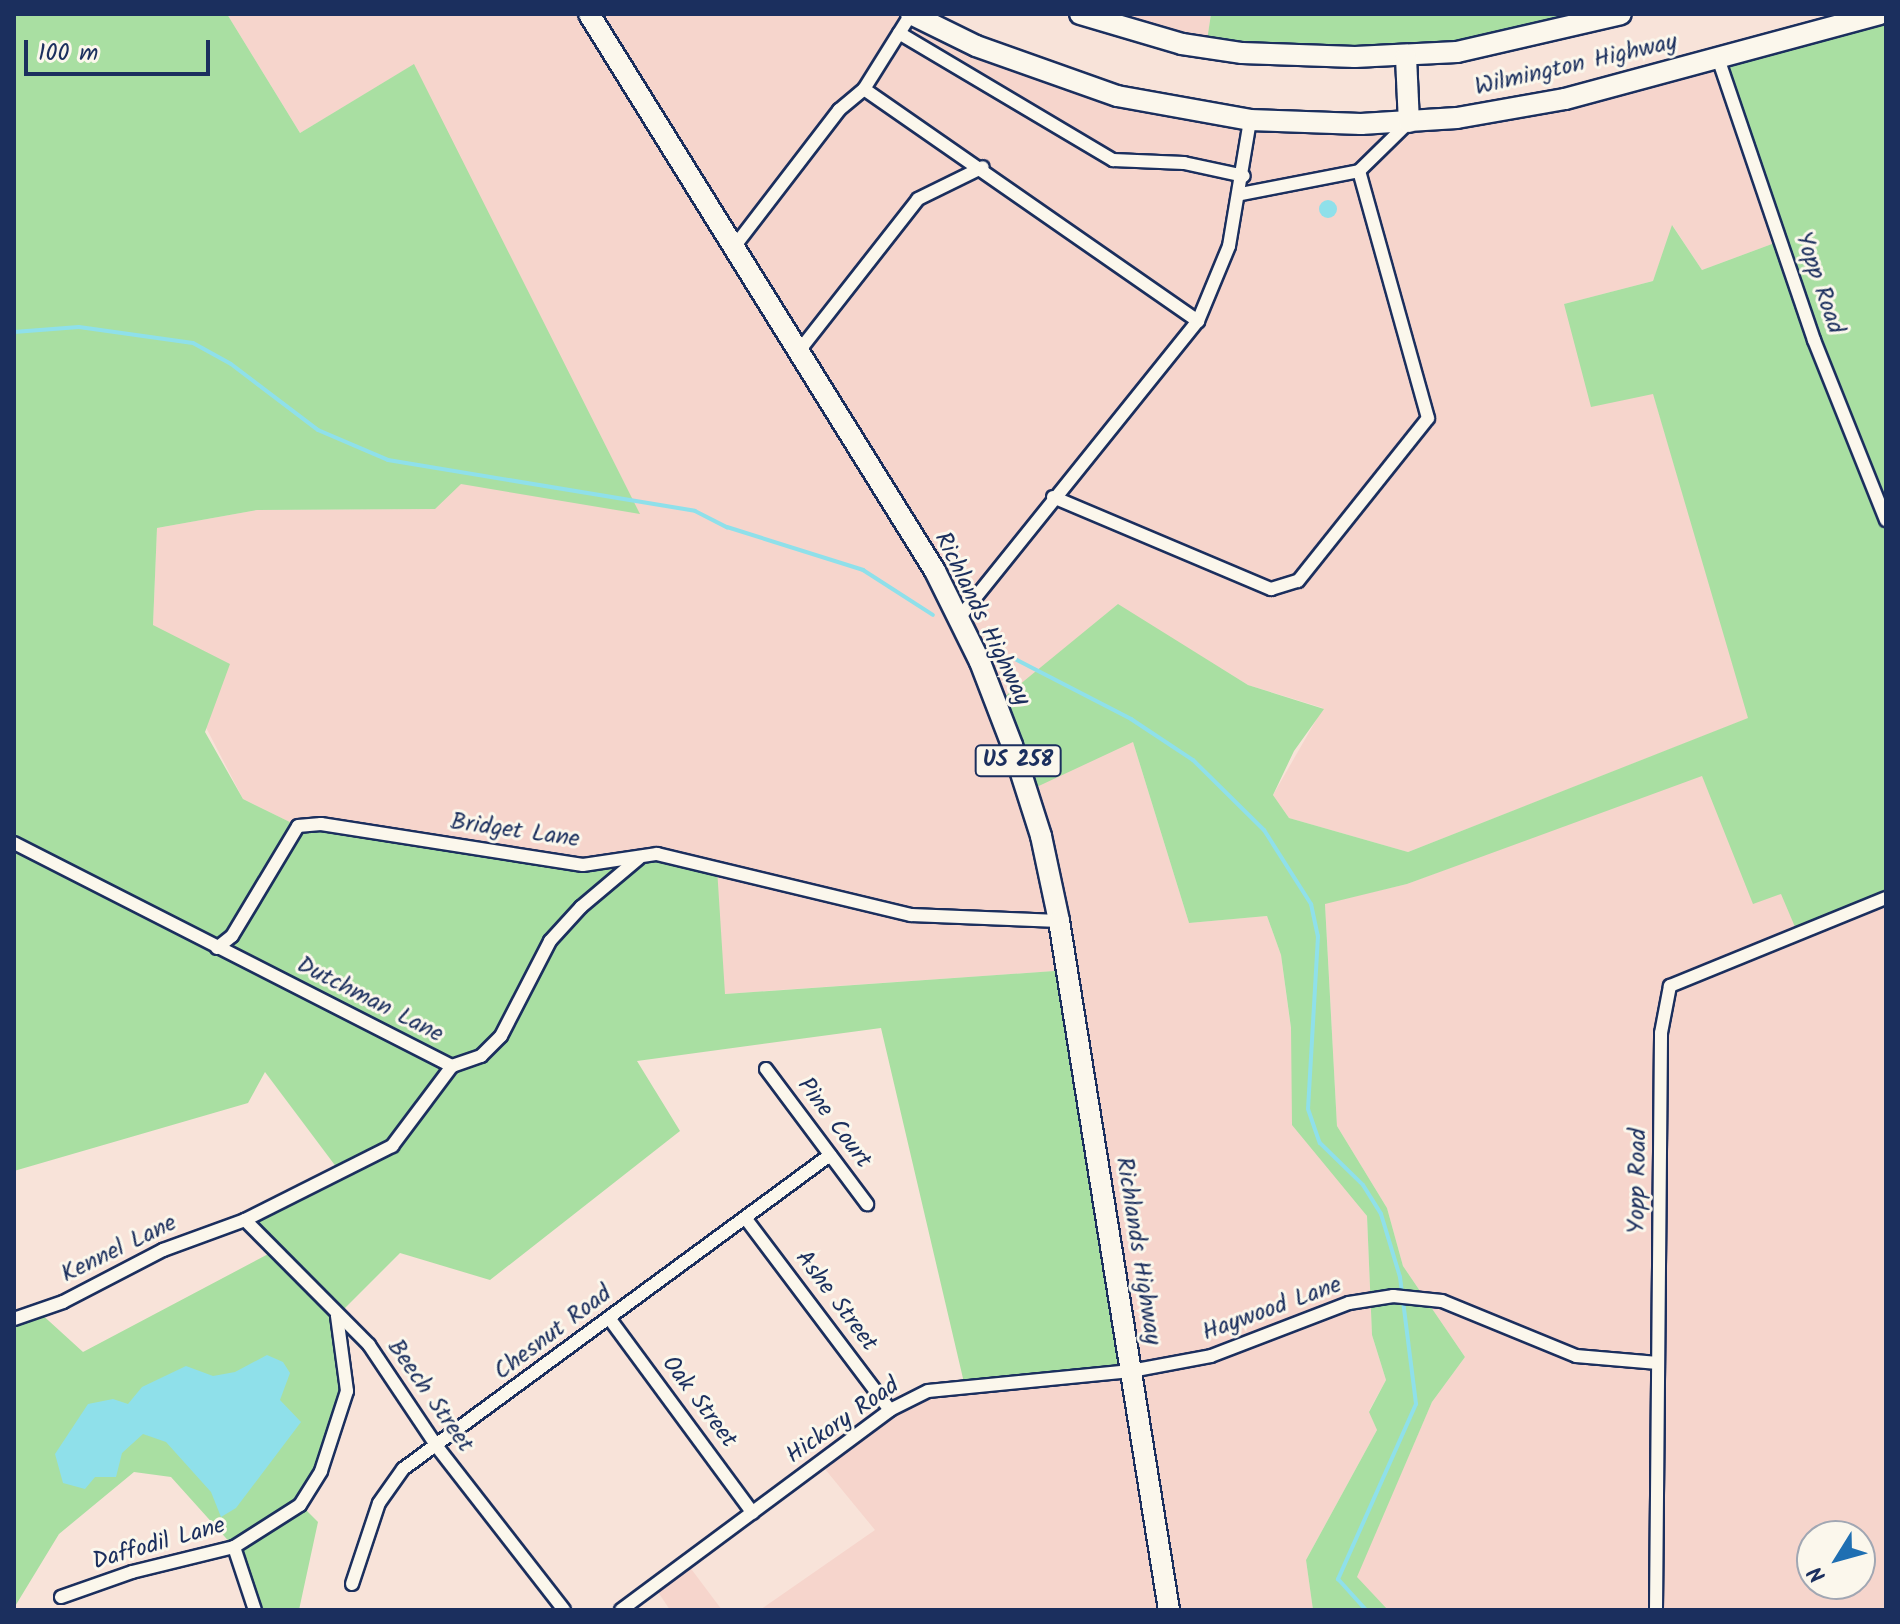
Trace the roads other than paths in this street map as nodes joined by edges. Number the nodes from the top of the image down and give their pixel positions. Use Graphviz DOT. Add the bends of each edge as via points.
graph roads {
  1 [pos="589,14"];
  2 [pos="911,14"];
  3 [pos="1080,14"];
  4 [pos="1621,14"];
  5 [pos="1880,14"];
  6 [pos="899,33"];
  7 [pos="1406,57"];
  8 [pos="1718,58"];
  9 [pos="864,89"];
  10 [pos="1250,120"];
  11 [pos="1409,122"];
  12 [pos="983,167"];
  13 [pos="1359,171"];
  14 [pos="1244,176"];
  15 [pos="1241,194"];
  16 [pos="734,247"];
  17 [pos="1198,321"];
  18 [pos="799,351"];
  19 [pos="1053,497"];
  20 [pos="1886,520"];
  21 [pos="959,618"];
  22 [pos="14,843"];
  23 [pos="638,859"];
  24 [pos="1886,898"];
  25 [pos="1059,921"];
  26 [pos="217,948"];
  27 [pos="452,1066"];
  28 [pos="766,1069"];
  29 [pos="830,1155"];
  30 [pos="867,1204"];
  31 [pos="746,1219"];
  32 [pos="245,1220"];
  33 [pos="337,1316"];
  34 [pos="609,1318"];
  35 [pos="14,1319"];
  36 [pos="1658,1363"];
  37 [pos="1131,1371"];
  38 [pos="890,1410"];
  39 [pos="438,1448"];
  40 [pos="753,1513"];
  41 [pos="234,1547"];
  42 [pos="352,1584"];
  43 [pos="61,1597"];
  44 [pos="255,1610"];
  45 [pos="564,1610"];
  46 [pos="621,1610"];
  47 [pos="1169,1610"];
  48 [pos="1656,1610"];
  1 -- 16 [label="main road, Richlands Highway / US 258"];
  2 -- 6 [label="street"];
  2 -- 10 [label="main road, Wilmington Highway" via="976,46 1103,92"];
  3 -- 7 [label="main road, Wilmington Highway" via="1140,34 1242,53"];
  4 -- 7 [label="main road, Wilmington Highway" via="1503,43"];
  5 -- 8 [label="main road, Wilmington Highway"];
  6 -- 9 [label="street"];
  6 -- 14 [label="street" via="1113,160 1184,163"];
  7 -- 11 [label="main road"];
  8 -- 11 [label="main road, Wilmington Highway" via="1552,102"];
  8 -- 20 [label="street, Yopp Road" via="1814,340"];
  9 -- 12 [label="street"];
  9 -- 16 [label="street" via="836,113"];
  10 -- 11 [label="main road, Wilmington Highway"];
  10 -- 14 [label="street"];
  11 -- 13 [label="street"];
  12 -- 17 [label="street"];
  12 -- 18 [label="street" via="918,199"];
  13 -- 15 [label="street"];
  13 -- 19 [label="street" via="1428,418 1298,581 1271,589"];
  14 -- 15 [label="street"];
  15 -- 17 [label="street" via="1221,271"];
  16 -- 18 [label="main road, Richlands Highway / US 258"];
  17 -- 19 [label="street"];
  18 -- 21 [label="main road, Richlands Highway / US 258"];
  19 -- 21 [label="street"];
  21 -- 25 [label="main road, Richlands Highway / US 258" via="1028,791"];
  22 -- 26 [label="street, Dutchman Lane"];
  23 -- 25 [label="street, Bridget Lane" via="657,854 911,915"];
  23 -- 26 [label="street, Bridget Lane" via="583,865 321,824 298,826 232,936"];
  23 -- 27 [label="street, Dutchman Lane" via="550,941 501,1036 481,1056"];
  24 -- 36 [label="street, Yopp Road" via="1670,986 1661,1033"];
  25 -- 37 [label="main road, Richlands Highway / US 258"];
  26 -- 27 [label="street, Dutchman Lane"];
  27 -- 32 [label="street, Kennel Lane" via="392,1146"];
  28 -- 29 [label="street, Pine Court"];
  29 -- 30 [label="street, Pine Court"];
  29 -- 31 [label="street, Chesnut Road"];
  31 -- 34 [label="street, Chesnut Road"];
  31 -- 38 [label="street, Ashe Street"];
  32 -- 33 [label="street, Beech Street"];
  32 -- 35 [label="street, Kennel Lane" via="175,1245 63,1302"];
  33 -- 39 [label="street, Beech Street" via="369,1345"];
  33 -- 41 [label="street, Daffodil Lane" via="347,1391 321,1471 300,1505"];
  34 -- 39 [label="street, Chesnut Road"];
  34 -- 40 [label="street, Oak Street"];
  36 -- 37 [label="street, Haywood Lane" via="1576,1356 1423,1297 1349,1303 1211,1356"];
  36 -- 48 [label="street, Yopp Road"];
  37 -- 38 [label="street, Hickory Road" via="928,1391"];
  37 -- 47 [label="main road, Richlands Highway / US 258"];
  38 -- 40 [label="street, Hickory Road"];
  39 -- 42 [label="street, Chesnut Road" via="403,1469 379,1503"];
  39 -- 45 [label="street, Beech Street"];
  40 -- 46 [label="street, Hickory Road"];
  41 -- 43 [label="street, Daffodil Lane" via="132,1572"];
  41 -- 44 [label="street"];
}
